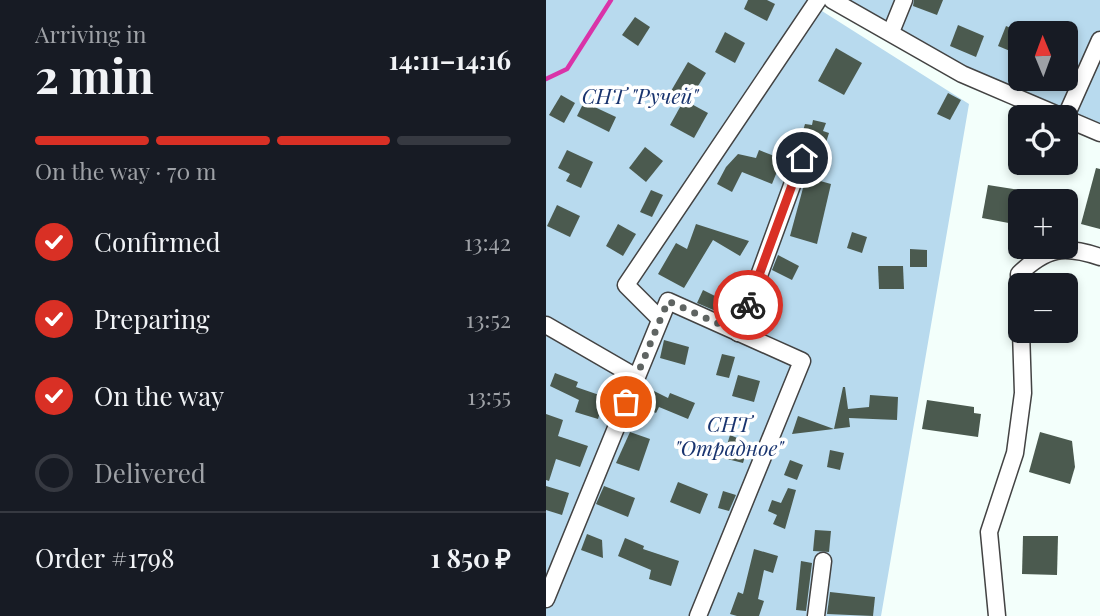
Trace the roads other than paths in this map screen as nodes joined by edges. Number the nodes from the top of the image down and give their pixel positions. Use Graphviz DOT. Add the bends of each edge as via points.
graph roads {
  1 [pos="818,0"];
  2 [pos="832,0"];
  3 [pos="904,0"];
  4 [pos="891,32"];
  5 [pos="1100,40"];
  6 [pos="1038,105"];
  7 [pos="1071,105"];
  8 [pos="1078,122"];
  9 [pos="1100,133"];
  10 [pos="802,158"];
  11 [pos="1100,257"];
  12 [pos="1020,273"];
  13 [pos="660,319"];
  14 [pos="546,325"];
  15 [pos="737,332"];
  16 [pos="1021,343"];
  17 [pos="636,377"];
  18 [pos="823,561"];
  19 [pos="546,599"];
  20 [pos="698,616"];
  21 [pos="816,616"];
  22 [pos="997,616"];
  1 -- 13 [label="street" via="626,285"];
  2 -- 4 [label="street"];
  3 -- 4 [label="street"];
  4 -- 6 [label="street" via="961,74"];
  5 -- 7 [label="street"];
  8 -- 9 [label="street"];
  10 -- 15 [label="street"];
  11 -- 12 [label="street" via="1071,247 1037,256"];
  13 -- 15 [label="street" via="668,301"];
  13 -- 17 [label="street"];
  14 -- 17 [label="street"];
  15 -- 20 [label="street" via="802,361"];
  16 -- 22 [label="street" via="1023,393 1015,453 989,532"];
  17 -- 19 [label="street"];
  18 -- 21 [label="street"];
}
